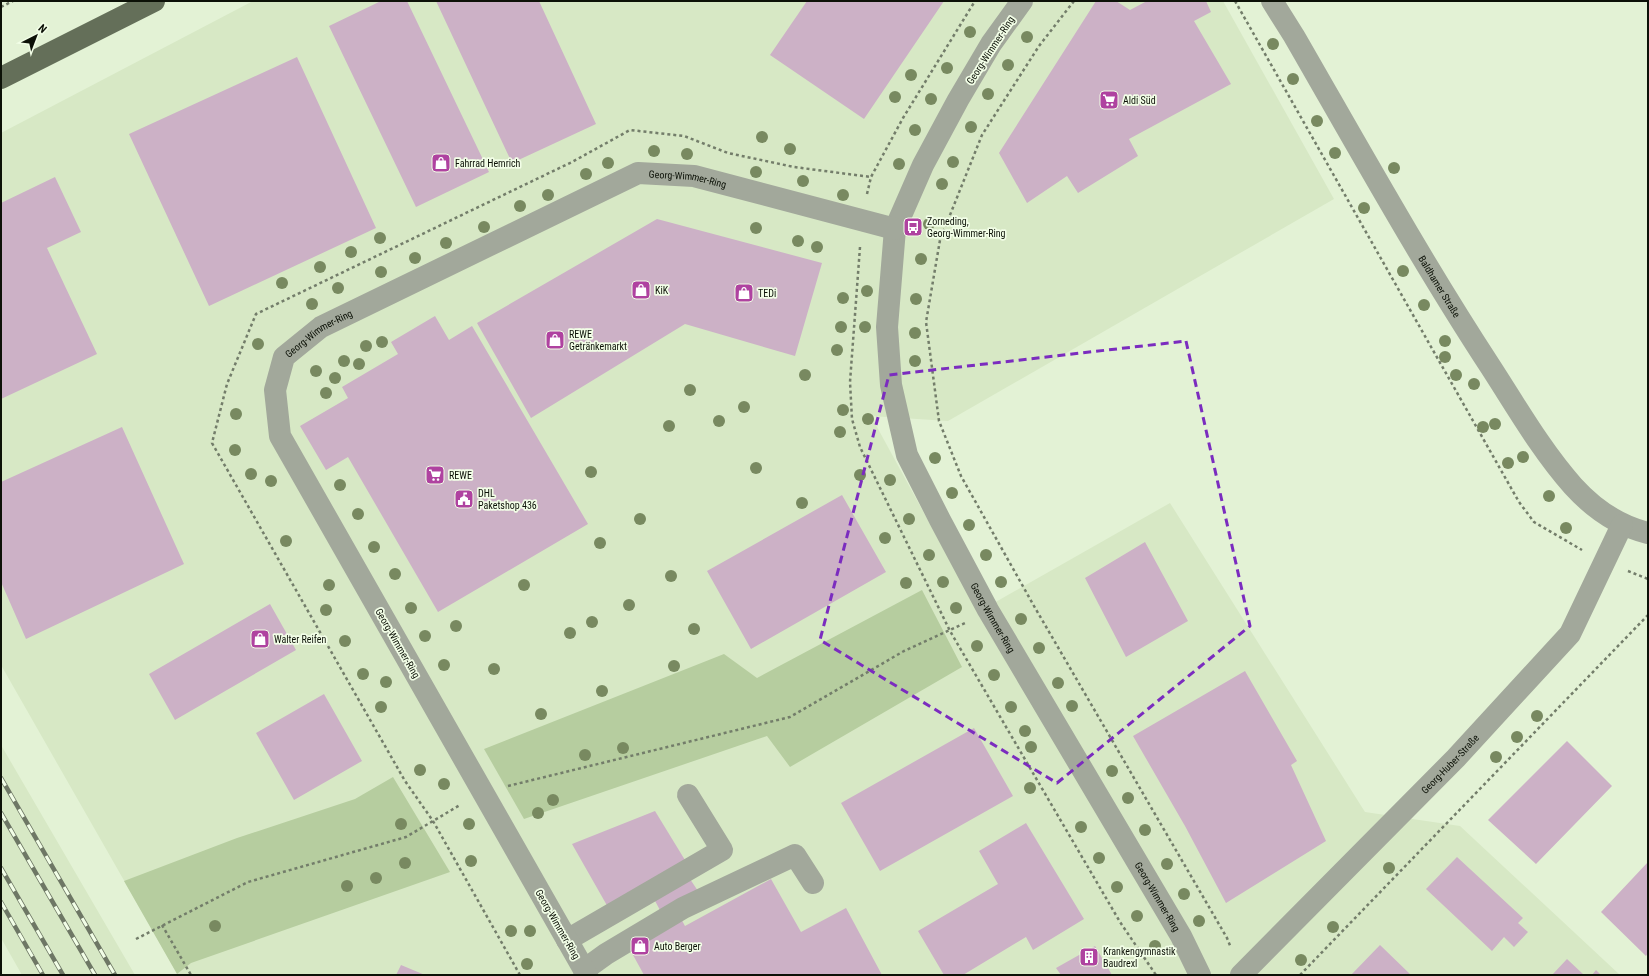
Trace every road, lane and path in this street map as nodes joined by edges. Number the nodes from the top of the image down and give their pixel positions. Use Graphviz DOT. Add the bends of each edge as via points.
graph roads {
  1 [pos="13,1"];
  2 [pos="154,1"];
  3 [pos="1022,1"];
  4 [pos="1074,1"];
  5 [pos="1235,1"];
  6 [pos="1272,1"];
  7 [pos="1,7"];
  8 [pos="1,78"];
  9 [pos="871,177"];
  10 [pos="895,229"];
  11 [pos="1622,525"];
  12 [pos="1648,533"];
  13 [pos="1605,561"];
  14 [pos="1648,579"];
  15 [pos="1648,615"];
  16 [pos="482,792"];
  17 [pos="688,795"];
  18 [pos="433,821"];
  19 [pos="813,883"];
  20 [pos="657,905"];
  21 [pos="162,925"];
  22 [pos="136,939"];
  23 [pos="578,960"];
  24 [pos="192,975"];
  25 [pos="520,975"];
  26 [pos="1156,975"];
  27 [pos="1200,975"];
  28 [pos="1241,975"];
  29 [pos="1300,975"];
  1 -- 7 [label="path"];
  2 -- 8 [label="main road"];
  3 -- 10 [label="street, Georg-Wimmer-Ring" via="991,44 958,100 923,165"];
  4 -- 28 [label="path" via="1038,46 982,135 940,240 926,322 939,421 961,476 1227,938"];
  5 -- 13 [label="path" via="1519,502 1534,522 1555,536"];
  6 -- 11 [label="street, Baldhamer Straße" via="1451,306 1535,434 1573,487 1596,508"];
  9 -- 18 [label="path" via="794,167 728,153 684,136 630,130 572,162 256,314 228,384 212,443 405,781"];
  10 -- 16 [label="street, Georg-Wimmer-Ring" via="694,176 638,173 322,327 284,357 275,390 280,436"];
  10 -- 27 [label="street, Georg-Wimmer-Ring" via="887,327 891,385 907,455 988,610 1181,936"];
  11 -- 12 [label="street, Baldhamer Straße"];
  11 -- 13 [label="street, Georg-Huber-Straße"];
  13 -- 14 [label="path"];
  13 -- 28 [label="street, Georg-Huber-Straße" via="1570,634 1456,758"];
  15 -- 29 [label="path"];
  16 -- 18 [label="path"];
  16 -- 23 [label="street, Georg-Wimmer-Ring"];
  16 -- 26 [label="path" via="790,717 904,651 950,631 1120,922"];
  17 -- 23 [label="street" via="722,850"];
  18 -- 21 [label="path" via="406,837 248,882"];
  18 -- 25 [label="path"];
  19 -- 23 [label="street" via="795,855 683,908 606,954"];
  20 -- 23 [label="street"];
  21 -- 22 [label="path"];
  21 -- 24 [label="path"];
}
